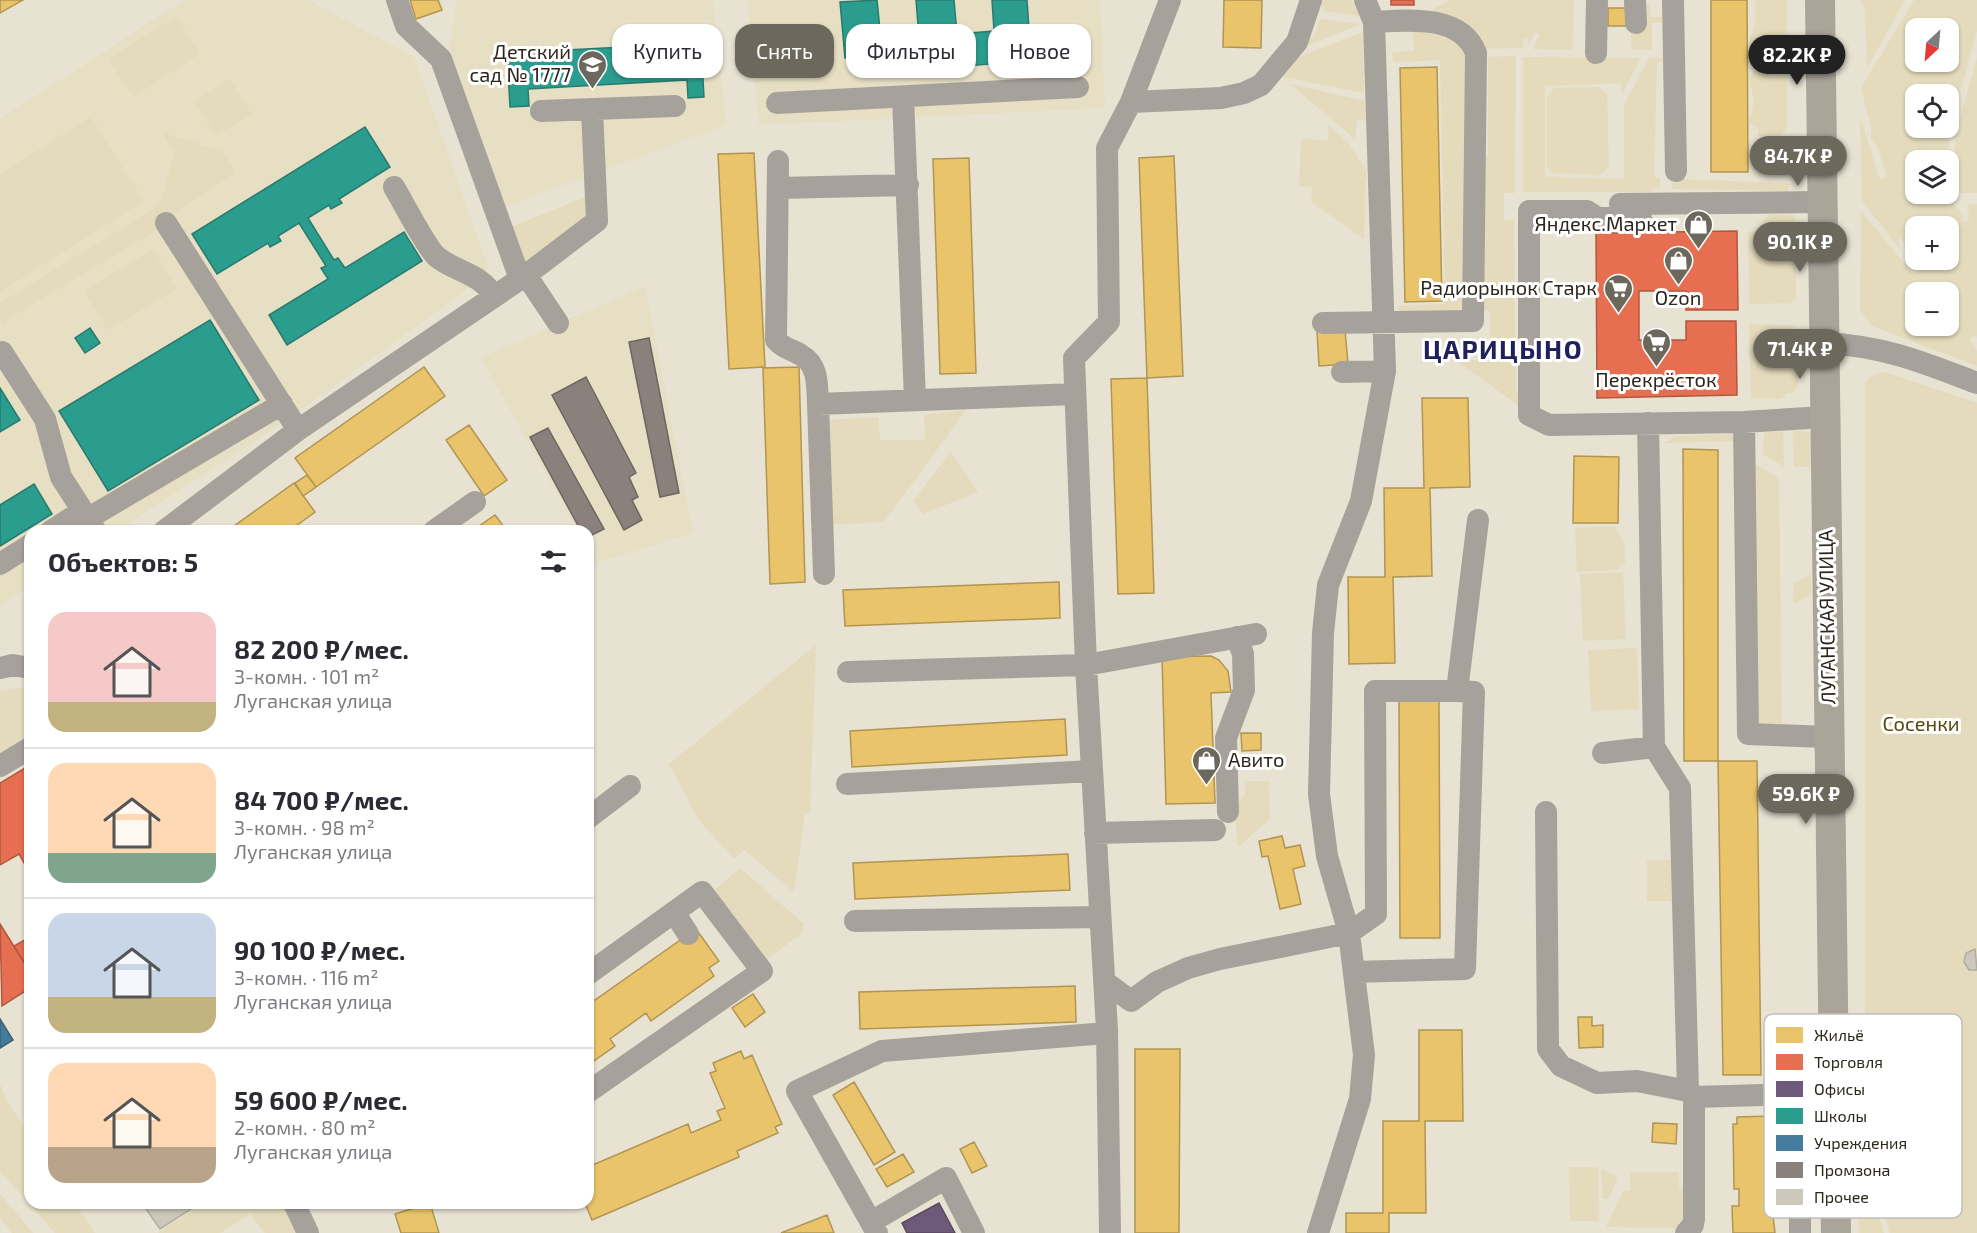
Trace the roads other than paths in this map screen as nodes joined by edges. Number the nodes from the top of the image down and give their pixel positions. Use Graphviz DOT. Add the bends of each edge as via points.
graph roads {
  1 [pos="397,0"];
  2 [pos="1170,0"];
  3 [pos="1311,0"];
  4 [pos="1365,0"];
  5 [pos="1597,0"];
  6 [pos="1635,0"];
  7 [pos="1673,0"];
  8 [pos="1820,0"];
  9 [pos="1374,22"];
  10 [pos="1635,23"];
  11 [pos="1596,53"];
  12 [pos="1078,87"];
  13 [pos="903,97"];
  14 [pos="1131,102"];
  15 [pos="777,104"];
  16 [pos="675,106"];
  17 [pos="592,109"];
  18 [pos="541,111"];
  19 [pos="778,161"];
  20 [pos="1676,171"];
  21 [pos="908,185"];
  22 [pos="394,187"];
  23 [pos="778,189"];
  24 [pos="1822,202"];
  25 [pos="1587,211"];
  26 [pos="1641,218"];
  27 [pos="166,223"];
  28 [pos="523,277"];
  29 [pos="493,296"];
  30 [pos="558,323"];
  31 [pos="1323,323"];
  32 [pos="1384,323"];
  33 [pos="1824,343"];
  34 [pos="2,352"];
  35 [pos="1385,371"];
  36 [pos="1342,372"];
  37 [pos="1977,383"];
  38 [pos="1075,394"];
  39 [pos="915,400"];
  40 [pos="282,404"];
  41 [pos="818,404"];
  42 [pos="1824,417"];
  43 [pos="1648,423"];
  44 [pos="1744,423"];
  45 [pos="298,430"];
  46 [pos="475,502"];
  47 [pos="88,520"];
  48 [pos="1478,520"];
  49 [pos="71,525"];
  50 [pos="172,525"];
  51 [pos="442,525"];
  52 [pos="24,548"];
  53 [pos="0,564"];
  54 [pos="824,574"];
  55 [pos="24,665"];
  56 [pos="1086,665"];
  57 [pos="0,668"];
  58 [pos="848,672"];
  59 [pos="1457,691"];
  60 [pos="1828,737"];
  61 [pos="1654,747"];
  62 [pos="24,753"];
  63 [pos="1603,753"];
  64 [pos="0,766"];
  65 [pos="1092,771"];
  66 [pos="847,784"];
  67 [pos="630,786"];
  68 [pos="1546,812"];
  69 [pos="594,813"];
  70 [pos="1095,833"];
  71 [pos="674,912"];
  72 [pos="1100,917"];
  73 [pos="855,921"];
  74 [pos="1349,933"];
  75 [pos="688,934"];
  76 [pos="594,971"];
  77 [pos="1354,972"];
  78 [pos="1104,981"];
  79 [pos="1131,1001"];
  80 [pos="1833,1014"];
  81 [pos="1107,1031"];
  82 [pos="594,1088"];
  83 [pos="1691,1094"];
  84 [pos="1764,1095"];
  85 [pos="297,1209"];
  86 [pos="1836,1218"];
  87 [pos="874,1227"];
  88 [pos="308,1233"];
  89 [pos="974,1233"];
  90 [pos="1110,1233"];
  91 [pos="1318,1233"];
  92 [pos="1686,1233"];
  93 [pos="1836,1233"];
  1 -- 28 [label="street" via="406,26 441,59"];
  2 -- 14 [label="street"];
  3 -- 14 [label="street" via="1297,42 1261,86 1246,97"];
  4 -- 9 [label="street"];
  5 -- 11 [label="street"];
  6 -- 10 [label="street"];
  7 -- 20 [label="street"];
  8 -- 24 [label="main road, ЛУГАНСКАЯ УЛИЦА"];
  9 -- 32 [label="street"];
  9 -- 32 [label="street" via="1419,19 1454,28 1465,34 1476,53 1473,321"];
  12 -- 13 [label="street"];
  13 -- 15 [label="street"];
  13 -- 21 [label="street"];
  14 -- 38 [label="street" via="1107,148 1109,322 1074,358"];
  16 -- 17 [label="street"];
  17 -- 18 [label="street"];
  17 -- 28 [label="street" via="597,221"];
  19 -- 23 [label="street"];
  21 -- 23 [label="street"];
  21 -- 39 [label="street"];
  22 -- 29 [label="street" via="436,256 480,280"];
  23 -- 41 [label="street" via="776,340 784,349 803,356 816,371"];
  24 -- 25 [label="street" via="1597,204"];
  24 -- 33 [label="main road, ЛУГАНСКАЯ УЛИЦА"];
  25 -- 26 [label="street" via="1598,218"];
  25 -- 43 [label="street" via="1530,211 1529,415 1549,425"];
  27 -- 40 [label="street"];
  28 -- 29 [label="street"];
  28 -- 30 [label="street"];
  29 -- 45 [label="street"];
  31 -- 32 [label="street"];
  32 -- 35 [label="street"];
  33 -- 37 [label="street" via="1863,345 1902,354"];
  33 -- 42 [label="main road, ЛУГАНСКАЯ УЛИЦА"];
  34 -- 47 [label="street" via="45,419 61,477"];
  35 -- 36 [label="street"];
  35 -- 74 [label="street" via="1361,501 1328,585 1323,633 1319,794 1327,856"];
  38 -- 39 [label="street"];
  38 -- 56 [label="street"];
  39 -- 41 [label="street"];
  40 -- 45 [label="street"];
  40 -- 47 [label="street"];
  41 -- 54 [label="street"];
  42 -- 44 [label="street"];
  42 -- 60 [label="main road, ЛУГАНСКАЯ УЛИЦА"];
  43 -- 44 [label="street"];
  43 -- 61 [label="street"];
  44 -- 60 [label="street" via="1748,734"];
  45 -- 50 [label="street"];
  46 -- 51 [label="street"];
  47 -- 49 [label="street"];
  48 -- 59 [label="street"];
  52 -- 53 [label="street"];
  55 -- 57 [label="street"];
  56 -- 58 [label="street"];
  56 -- 65 [label="street"];
  56 -- 70 [label="street" via="1247,635 1244,690 1226,738 1221,821"];
  59 -- 74 [label="street" via="1375,691 1376,914"];
  59 -- 77 [label="street" via="1474,692 1465,969"];
  60 -- 80 [label="main road, ЛУГАНСКАЯ УЛИЦА"];
  61 -- 63 [label="street"];
  61 -- 83 [label="street" via="1680,788"];
  62 -- 64 [label="street"];
  65 -- 66 [label="street"];
  65 -- 70 [label="street"];
  67 -- 69 [label="street"];
  68 -- 83 [label="street" via="1548,1049 1561,1066 1597,1083 1636,1082"];
  70 -- 72 [label="street"];
  71 -- 75 [label="street"];
  71 -- 76 [label="street"];
  71 -- 82 [label="street" via="702,892 762,971"];
  72 -- 73 [label="street"];
  72 -- 78 [label="street"];
  74 -- 77 [label="street"];
  74 -- 79 [label="street" via="1188,968 1157,982"];
  77 -- 91 [label="street" via="1364,1055 1360,1099"];
  78 -- 79 [label="street"];
  78 -- 81 [label="street"];
  79 -- 81 [label="street"];
  81 -- 87 [label="street" via="882,1052 797,1092"];
  81 -- 90 [label="street"];
  83 -- 84 [label="street"];
  83 -- 92 [label="street" via="1694,1219"];
  85 -- 88 [label="street"];
  86 -- 93 [label="main road, ЛУГАНСКАЯ УЛИЦА"];
  87 -- 89 [label="street" via="946,1178"];
}
